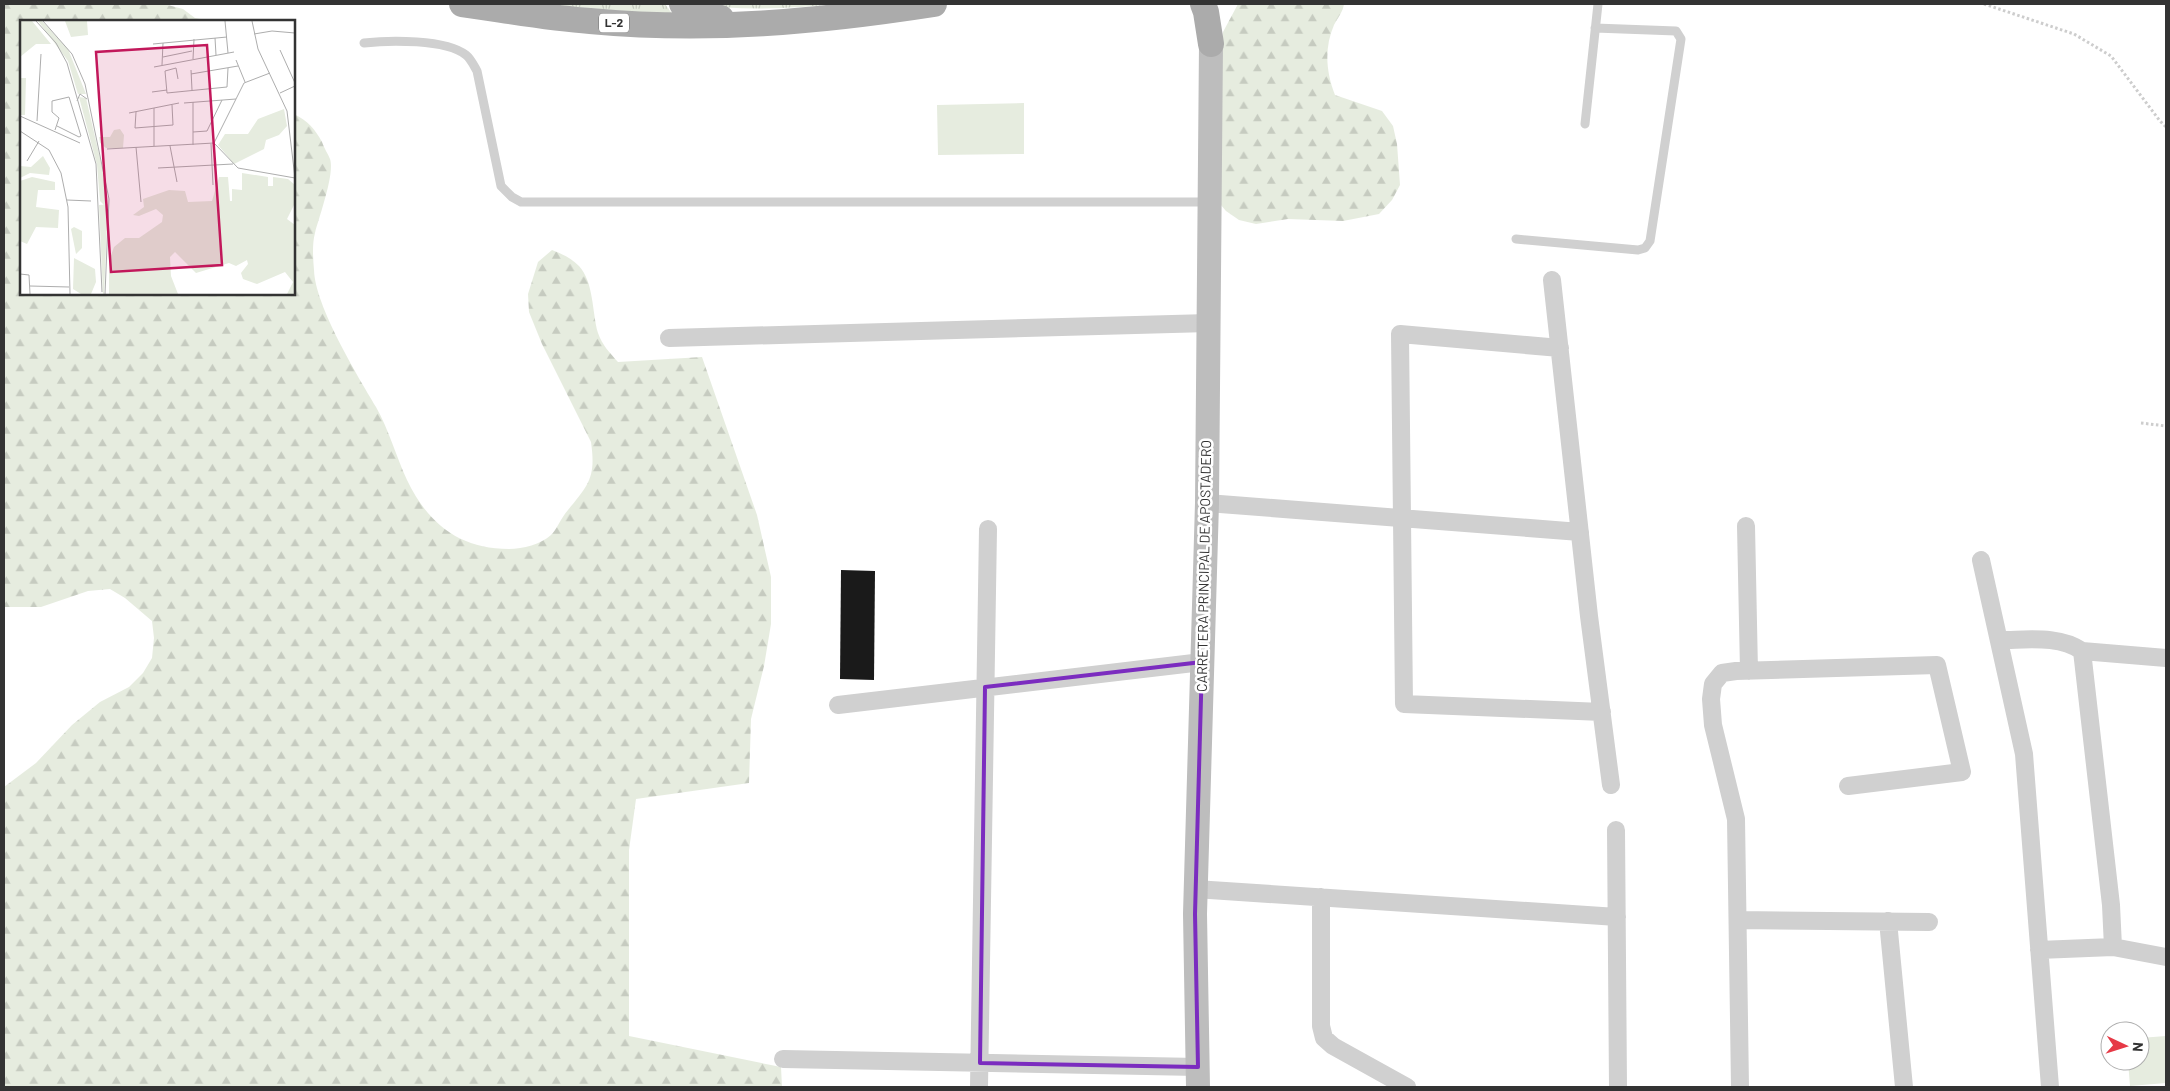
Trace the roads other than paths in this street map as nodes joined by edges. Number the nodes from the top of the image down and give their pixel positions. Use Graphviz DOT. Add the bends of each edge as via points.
graph roads {
  1 [pos="462,4"];
  2 [pos="682,4"];
  3 [pos="934,4"];
  4 [pos="1203,4"];
  5 [pos="1218,4"];
  6 [pos="1598,4"];
  7 [pos="766,25"];
  8 [pos="1595,28"];
  9 [pos="364,43"];
  10 [pos="1211,44"];
  11 [pos="1585,124"];
  12 [pos="1210,202"];
  13 [pos="1516,239"];
  14 [pos="1552,280"];
  15 [pos="1209,323"];
  16 [pos="668,338"];
  17 [pos="1560,348"];
  18 [pos="1207,503"];
  19 [pos="1402,518"];
  20 [pos="1746,526"];
  21 [pos="988,529"];
  22 [pos="1580,532"];
  23 [pos="1981,560"];
  24 [pos="2000,640"];
  25 [pos="2082,651"];
  26 [pos="2166,658"];
  27 [pos="1202,662"];
  28 [pos="1749,671"];
  29 [pos="985,687"];
  30 [pos="838,705"];
  31 [pos="1602,712"];
  32 [pos="1611,785"];
  33 [pos="1848,786"];
  34 [pos="1616,830"];
  35 [pos="1196,889"];
  36 [pos="1321,897"];
  37 [pos="1617,917"];
  38 [pos="1738,920"];
  39 [pos="1888,921"];
  40 [pos="1929,922"];
  41 [pos="2113,947"];
  42 [pos="2039,950"];
  43 [pos="2166,957"];
  44 [pos="783,1059"];
  45 [pos="980,1063"];
  46 [pos="1198,1077"];
  47 [pos="979,1087"];
  48 [pos="1407,1087"];
  49 [pos="1618,1087"];
  50 [pos="1740,1087"];
  51 [pos="1904,1087"];
  52 [pos="2050,1087"];
  1 -- 7 [label="main road, L-2" via="590,21"];
  2 -- 7 [label="main road" via="701,13"];
  3 -- 7 [label="main road, L-2"];
  4 -- 10 [label="main road"];
  5 -- 10 [label="main road"];
  6 -- 8 [label="lane"];
  8 -- 11 [label="lane"];
  8 -- 13 [label="lane" via="1676,31 1681,39 1650,241 1645,248 1638,250"];
  9 -- 12 [label="lane" via="424,43 456,49 468,56 477,71 501,186 520,202"];
  10 -- 12 [label="street, CARRETERA PRINCIPAL DE APOSTADERO"];
  12 -- 15 [label="street, CARRETERA PRINCIPAL DE APOSTADERO"];
  14 -- 17 [label="street"];
  15 -- 16 [label="street"];
  15 -- 18 [label="street, CARRETERA PRINCIPAL DE APOSTADERO"];
  17 -- 19 [label="street" via="1400,334"];
  17 -- 22 [label="street"];
  18 -- 19 [label="street"];
  18 -- 27 [label="street, CARRETERA PRINCIPAL DE APOSTADERO"];
  19 -- 22 [label="street"];
  19 -- 31 [label="street" via="1404,704"];
  20 -- 28 [label="street"];
  21 -- 29 [label="street"];
  22 -- 31 [label="street"];
  23 -- 24 [label="street"];
  24 -- 25 [label="street" via="2054,640 2072,644"];
  24 -- 42 [label="street" via="2024,754"];
  25 -- 26 [label="street"];
  25 -- 41 [label="street"];
  27 -- 29 [label="street"];
  27 -- 35 [label="street, CARRETERA PRINCIPAL DE APOSTADERO"];
  28 -- 33 [label="street" via="1937,665 1962,772"];
  28 -- 38 [label="street" via="1722,673 1713,684 1711,699 1713,725 1736,819"];
  29 -- 30 [label="street"];
  29 -- 45 [label="street"];
  31 -- 32 [label="street"];
  34 -- 37 [label="street"];
  35 -- 36 [label="street"];
  35 -- 46 [label="street, CARRETERA PRINCIPAL DE APOSTADERO"];
  36 -- 37 [label="street"];
  36 -- 48 [label="street" via="1321,1026 1324,1038"];
  37 -- 49 [label="street"];
  38 -- 39 [label="street"];
  38 -- 50 [label="street"];
  39 -- 40 [label="street"];
  39 -- 51 [label="street"];
  41 -- 42 [label="street"];
  41 -- 43 [label="street"];
  42 -- 52 [label="street"];
  44 -- 45 [label="street"];
  45 -- 46 [label="street"];
  45 -- 47 [label="street"];
}
